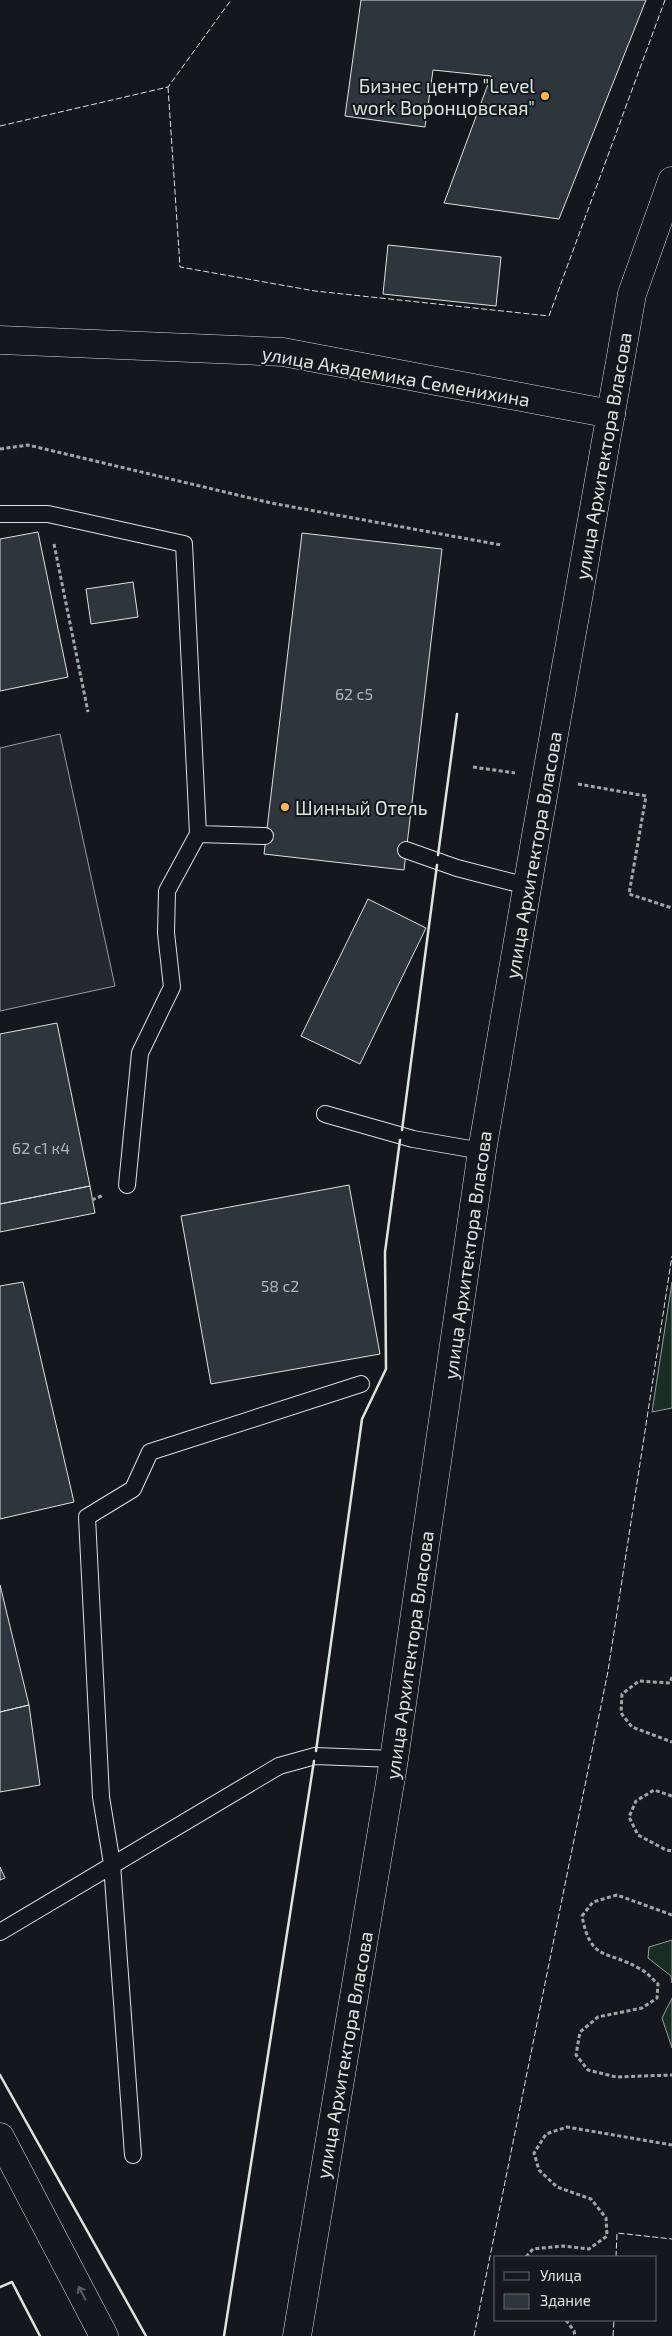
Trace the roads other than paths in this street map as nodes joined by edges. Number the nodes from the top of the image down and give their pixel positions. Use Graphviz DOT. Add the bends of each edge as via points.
graph roads {
  1 [pos="672,181"];
  2 [pos="0,340"];
  3 [pos="611,414"];
  4 [pos="0,514"];
  5 [pos="198,834"];
  6 [pos="266,836"];
  7 [pos="406,850"];
  8 [pos="527,886"];
  9 [pos="325,1114"];
  10 [pos="482,1151"];
  11 [pos="127,1185"];
  12 [pos="361,1384"];
  13 [pos="394,1759"];
  14 [pos="112,1864"];
  15 [pos="0,1932"];
  16 [pos="0,2137"];
  17 [pos="133,2156"];
  18 [pos="7,2166"];
  19 [pos="104,2336"];
  20 [pos="296,2336"];
  1 -- 3 [label="street, улица Архитектора Власова" via="632,294"];
  2 -- 3 [label="street, улица Академика Семенихина" via="283,352"];
  3 -- 8 [label="street, улица Архитектора Власова"];
  4 -- 5 [label="lane" via="48,514 184,544"];
  5 -- 6 [label="lane"];
  5 -- 11 [label="lane" via="167,890 166,933 172,987 140,1053"];
  7 -- 8 [label="lane" via="457,868"];
  8 -- 10 [label="street, улица Архитектора Власова"];
  9 -- 10 [label="lane" via="413,1139"];
  10 -- 13 [label="street, улица Архитектора Власова"];
  12 -- 14 [label="lane" via="150,1452 133,1489 87,1517 101,1797"];
  13 -- 14 [label="lane" via="315,1756 279,1766"];
  13 -- 20 [label="street, улица Архитектора Власова"];
  14 -- 15 [label="lane"];
  14 -- 17 [label="lane"];
  16 -- 18 [label="street"];
  19 -- 18 [label="street, one-way"];
}
